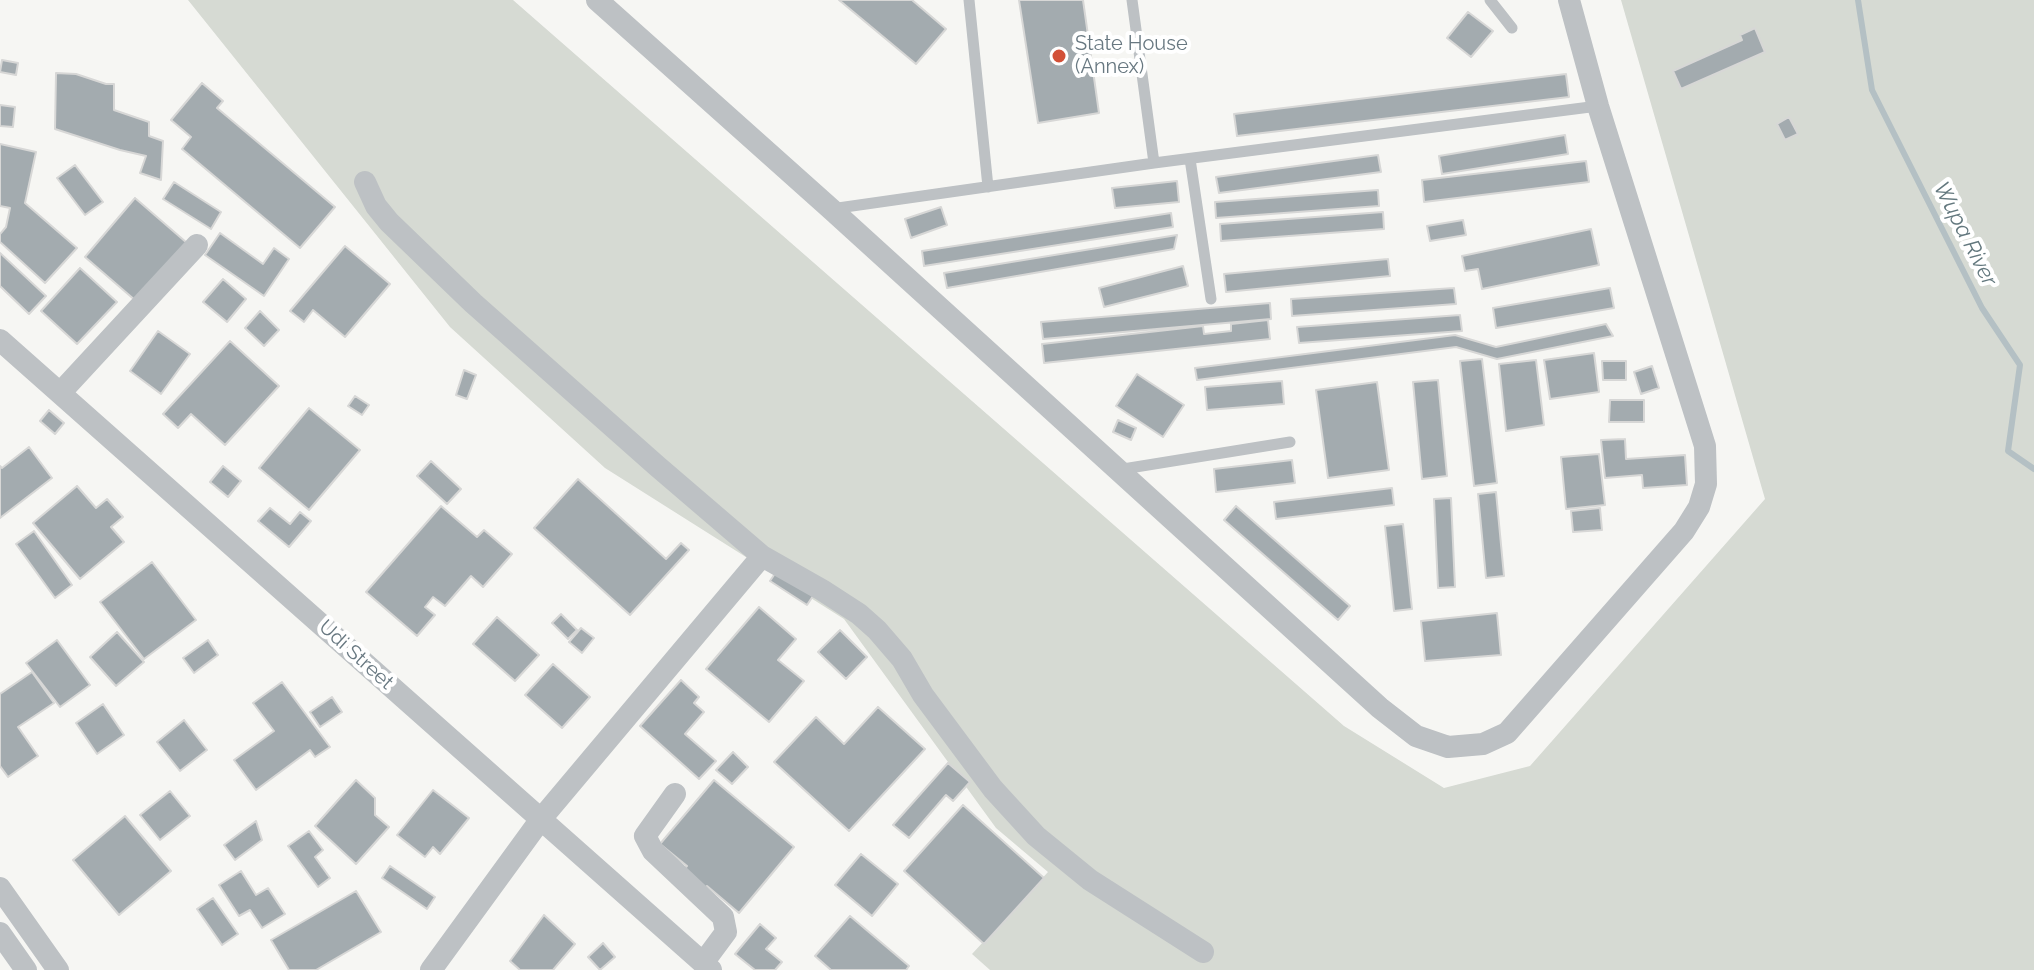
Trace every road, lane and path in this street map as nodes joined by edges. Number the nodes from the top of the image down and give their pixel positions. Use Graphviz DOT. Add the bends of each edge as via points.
graph roads {
  1 [pos="597,0"];
  2 [pos="969,0"];
  3 [pos="1132,0"];
  4 [pos="1490,0"];
  5 [pos="1569,0"];
  6 [pos="1512,28"];
  7 [pos="1598,106"];
  8 [pos="1190,159"];
  9 [pos="1154,163"];
  10 [pos="365,182"];
  11 [pos="988,187"];
  12 [pos="831,209"];
  13 [pos="197,245"];
  14 [pos="1211,299"];
  15 [pos="0,340"];
  16 [pos="61,392"];
  17 [pos="1290,442"];
  18 [pos="1117,470"];
  19 [pos="762,556"];
  20 [pos="675,794"];
  21 [pos="541,819"];
  22 [pos="0,888"];
  23 [pos="0,933"];
  24 [pos="1203,952"];
  25 [pos="707,967"];
  26 [pos="26,970"];
  27 [pos="58,970"];
  28 [pos="431,970"];
  1 -- 12 [label="street"];
  2 -- 11 [label="lane"];
  3 -- 9 [label="lane"];
  4 -- 6 [label="lane"];
  5 -- 7 [label="street"];
  7 -- 8 [label="lane"];
  7 -- 18 [label="street" via="1705,446 1706,484 1684,531 1507,733 1483,744 1448,747 1416,736"];
  8 -- 9 [label="lane"];
  8 -- 14 [label="lane"];
  9 -- 11 [label="lane"];
  10 -- 19 [label="street" via="389,222 473,303"];
  11 -- 12 [label="lane"];
  12 -- 18 [label="street"];
  13 -- 16 [label="street"];
  15 -- 16 [label="street, Udi Street"];
  16 -- 21 [label="street, Udi Street"];
  17 -- 18 [label="lane"];
  19 -- 21 [label="street"];
  19 -- 24 [label="street" via="877,630 993,789 1036,836 1090,880"];
  20 -- 25 [label="street" via="645,836 653,851 723,917 726,932"];
  21 -- 25 [label="street, Udi Street"];
  21 -- 28 [label="street"];
  22 -- 27 [label="street"];
  23 -- 26 [label="street"];
}
